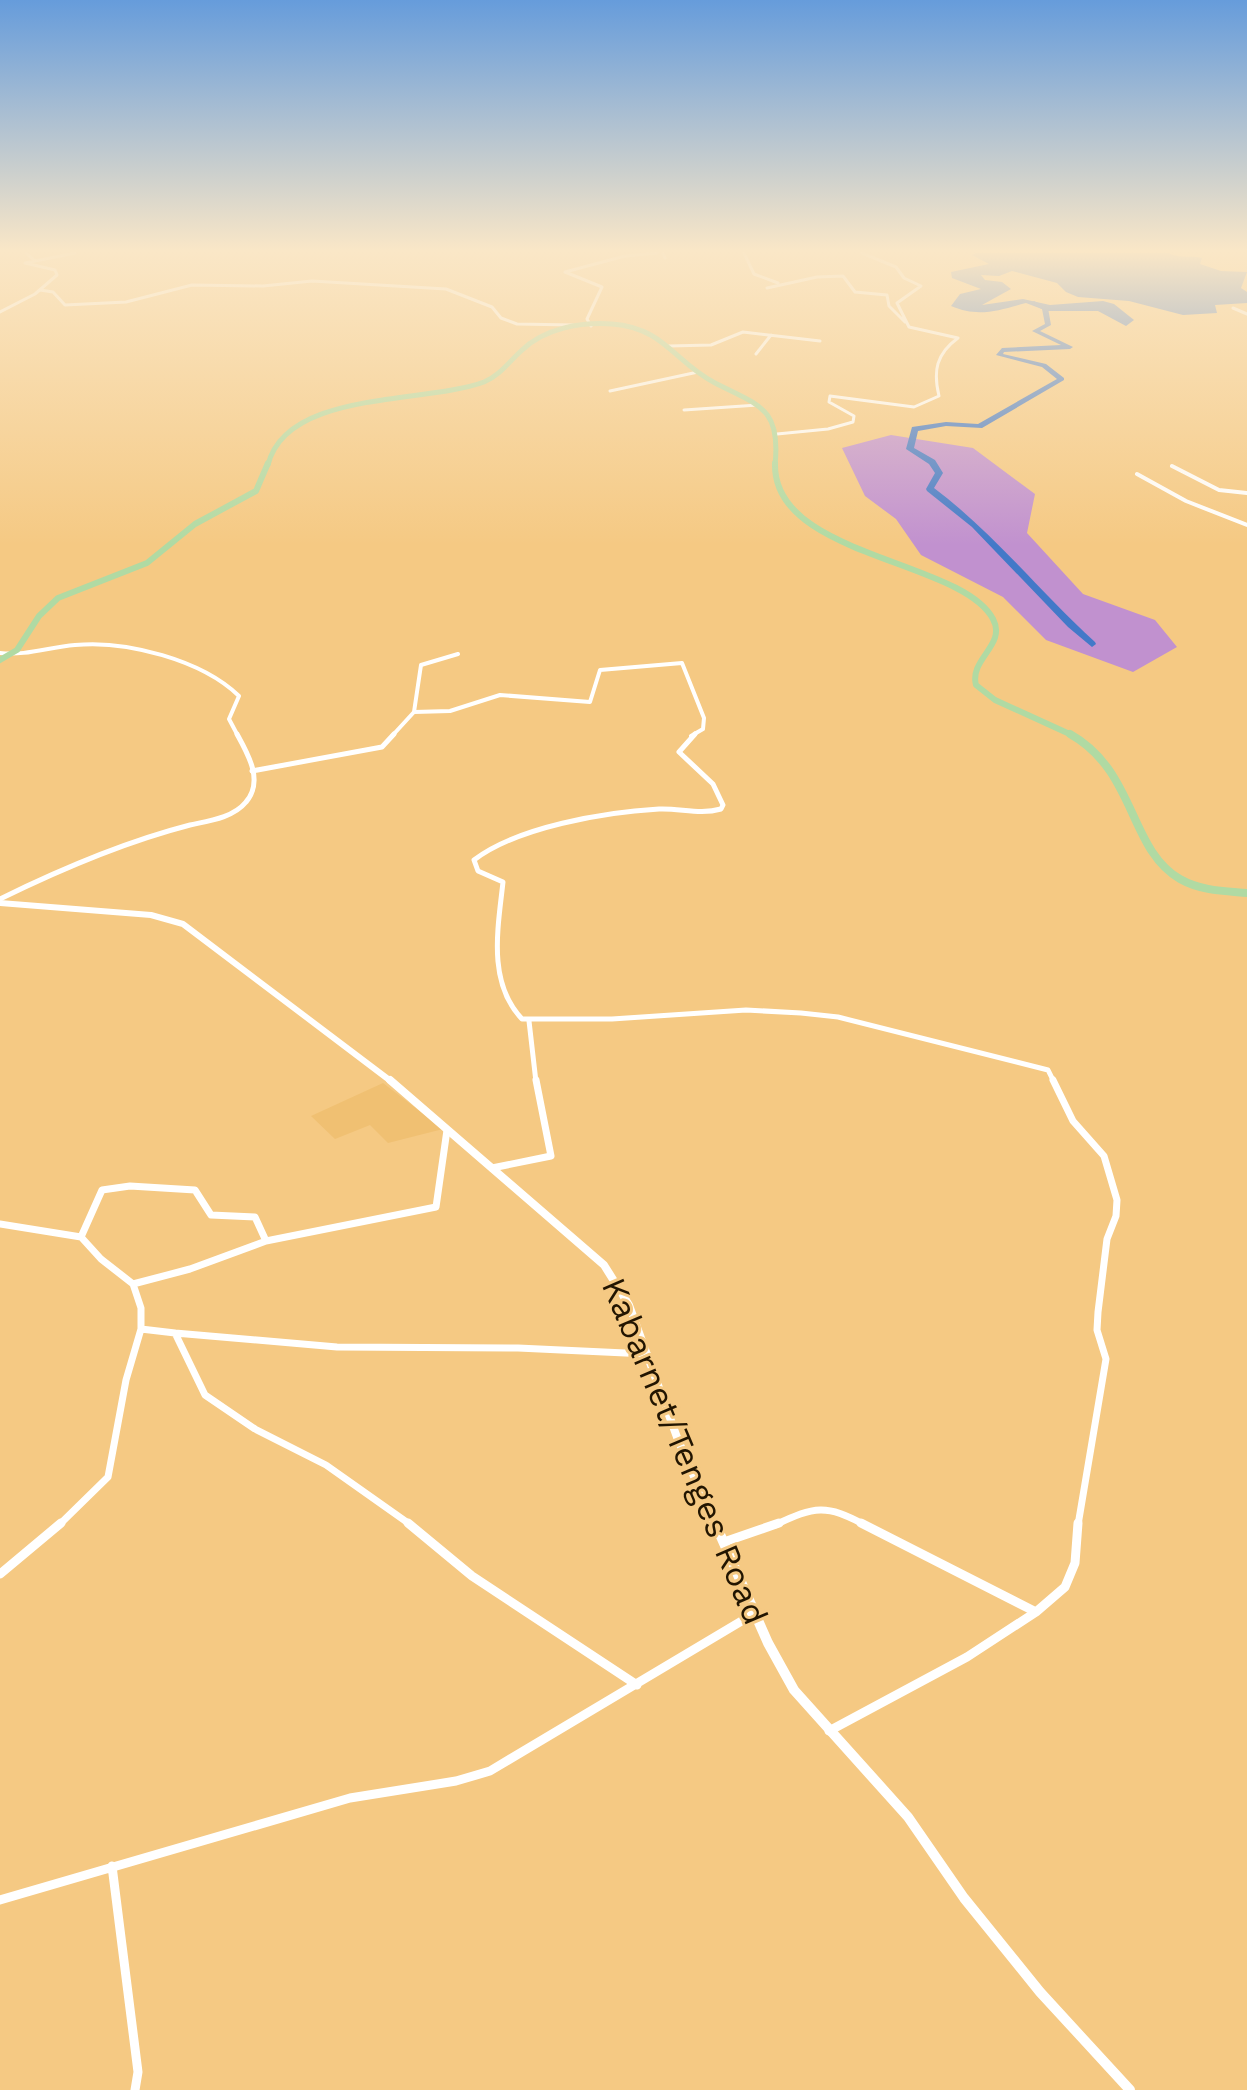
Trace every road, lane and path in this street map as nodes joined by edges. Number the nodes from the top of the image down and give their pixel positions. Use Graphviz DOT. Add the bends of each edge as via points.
graph roads {
  1 [pos="522,351"];
  2 [pos="674,351"];
  3 [pos="759,351"];
  4 [pos="941,351"];
  5 [pos="756,354"];
  6 [pos="698,372"];
  7 [pos="610,391"];
  8 [pos="758,405"];
  9 [pos="684,410"];
  10 [pos="777,434"];
  11 [pos="1172,466"];
  12 [pos="1137,474"];
  13 [pos="1247,493"];
  14 [pos="1247,522"];
  15 [pos="4,654"];
  16 [pos="458,654"];
  17 [pos="0,660"];
  18 [pos="414,712"];
  19 [pos="252,771"];
  20 [pos="1247,893"];
  21 [pos="0,901"];
  22 [pos="529,1021"];
  23 [pos="447,1130"];
  24 [pos="492,1168"];
  25 [pos="0,1224"];
  26 [pos="81,1237"];
  27 [pos="266,1241"];
  28 [pos="133,1284"];
  29 [pos="141,1329"];
  30 [pos="175,1333"];
  31 [pos="647,1354"];
  32 [pos="723,1542"];
  33 [pos="0,1574"];
  34 [pos="1036,1612"];
  35 [pos="755,1613"];
  36 [pos="637,1685"];
  37 [pos="829,1731"];
  38 [pos="112,1866"];
  39 [pos="0,1900"];
  40 [pos="135,2090"];
  41 [pos="1130,2090"];
  1 -- 15 [label="main road" via="483,382 339,410 304,422 273,447 263,484 256,491 195,524 147,563 58,598 17,650"];
  2 -- 6 [label="main road"];
  3 -- 5 [label="street"];
  4 -- 10 [label="street" via="938,398 901,407 830,396 829,402 851,414 853,422"];
  6 -- 7 [label="street"];
  6 -- 8 [label="main road"];
  8 -- 9 [label="street"];
  8 -- 10 [label="main road" via="770,416"];
  10 -- 20 [label="main road" via="773,475 795,510 832,534 974,599 997,625 992,647 973,676 979,690 1062,726 1095,749 1112,768 1136,826 1162,866 1205,888"];
  11 -- 13 [label="street" via="1219,490"];
  12 -- 14 [label="street" via="1186,501"];
  15 -- 17 [label="main road"];
  15 -- 19 [label="street" via="89,644 158,656 209,676 239,696 229,719 248,751"];
  16 -- 18 [label="street" via="421,665"];
  18 -- 19 [label="street" via="377,749"];
  18 -- 22 [label="street" via="450,711 500,695 590,702 600,670 682,663 704,718 703,729 679,752 713,784 721,809 662,809 587,819 490,848 474,860 482,875 503,882 501,980 512,1010"];
  19 -- 21 [label="street" via="252,793 228,814 120,846"];
  21 -- 23 [label="street, Kabarnet/Tenges Road" via="151,915 183,924 316,1020"];
  22 -- 24 [label="street" via="551,1156"];
  22 -- 34 [label="street" via="746,1010 810,1013 1048,1070 1073,1121 1104,1156 1117,1200 1098,1312 1097,1330 1106,1359 1079,1506 1078,1552 1065,1587"];
  23 -- 24 [label="street, Kabarnet/Tenges Road"];
  23 -- 27 [label="street" via="436,1207"];
  24 -- 31 [label="street, Kabarnet/Tenges Road" via="604,1265 629,1305"];
  25 -- 26 [label="street"];
  26 -- 27 [label="street" via="102,1190 130,1186 195,1190 211,1215 255,1217"];
  26 -- 28 [label="street"];
  27 -- 28 [label="street"];
  28 -- 29 [label="street"];
  29 -- 30 [label="street"];
  29 -- 33 [label="street" via="108,1477"];
  30 -- 31 [label="street" via="337,1347"];
  30 -- 36 [label="street" via="205,1395 255,1429 326,1465 419,1530 472,1576"];
  31 -- 32 [label="street, Kabarnet/Tenges Road"];
  32 -- 34 [label="street" via="758,1534 807,1509 835,1509"];
  32 -- 35 [label="street, Kabarnet/Tenges Road"];
  34 -- 37 [label="street" via="967,1657"];
  35 -- 36 [label="street"];
  35 -- 37 [label="street, Kabarnet/Tenges Road" via="794,1690"];
  36 -- 38 [label="street" via="471,1778 350,1798"];
  37 -- 41 [label="street, Kabarnet/Tenges Road" via="908,1817 964,1898 1040,1992"];
  38 -- 39 [label="street"];
  38 -- 40 [label="street" via="136,2045"];
}
